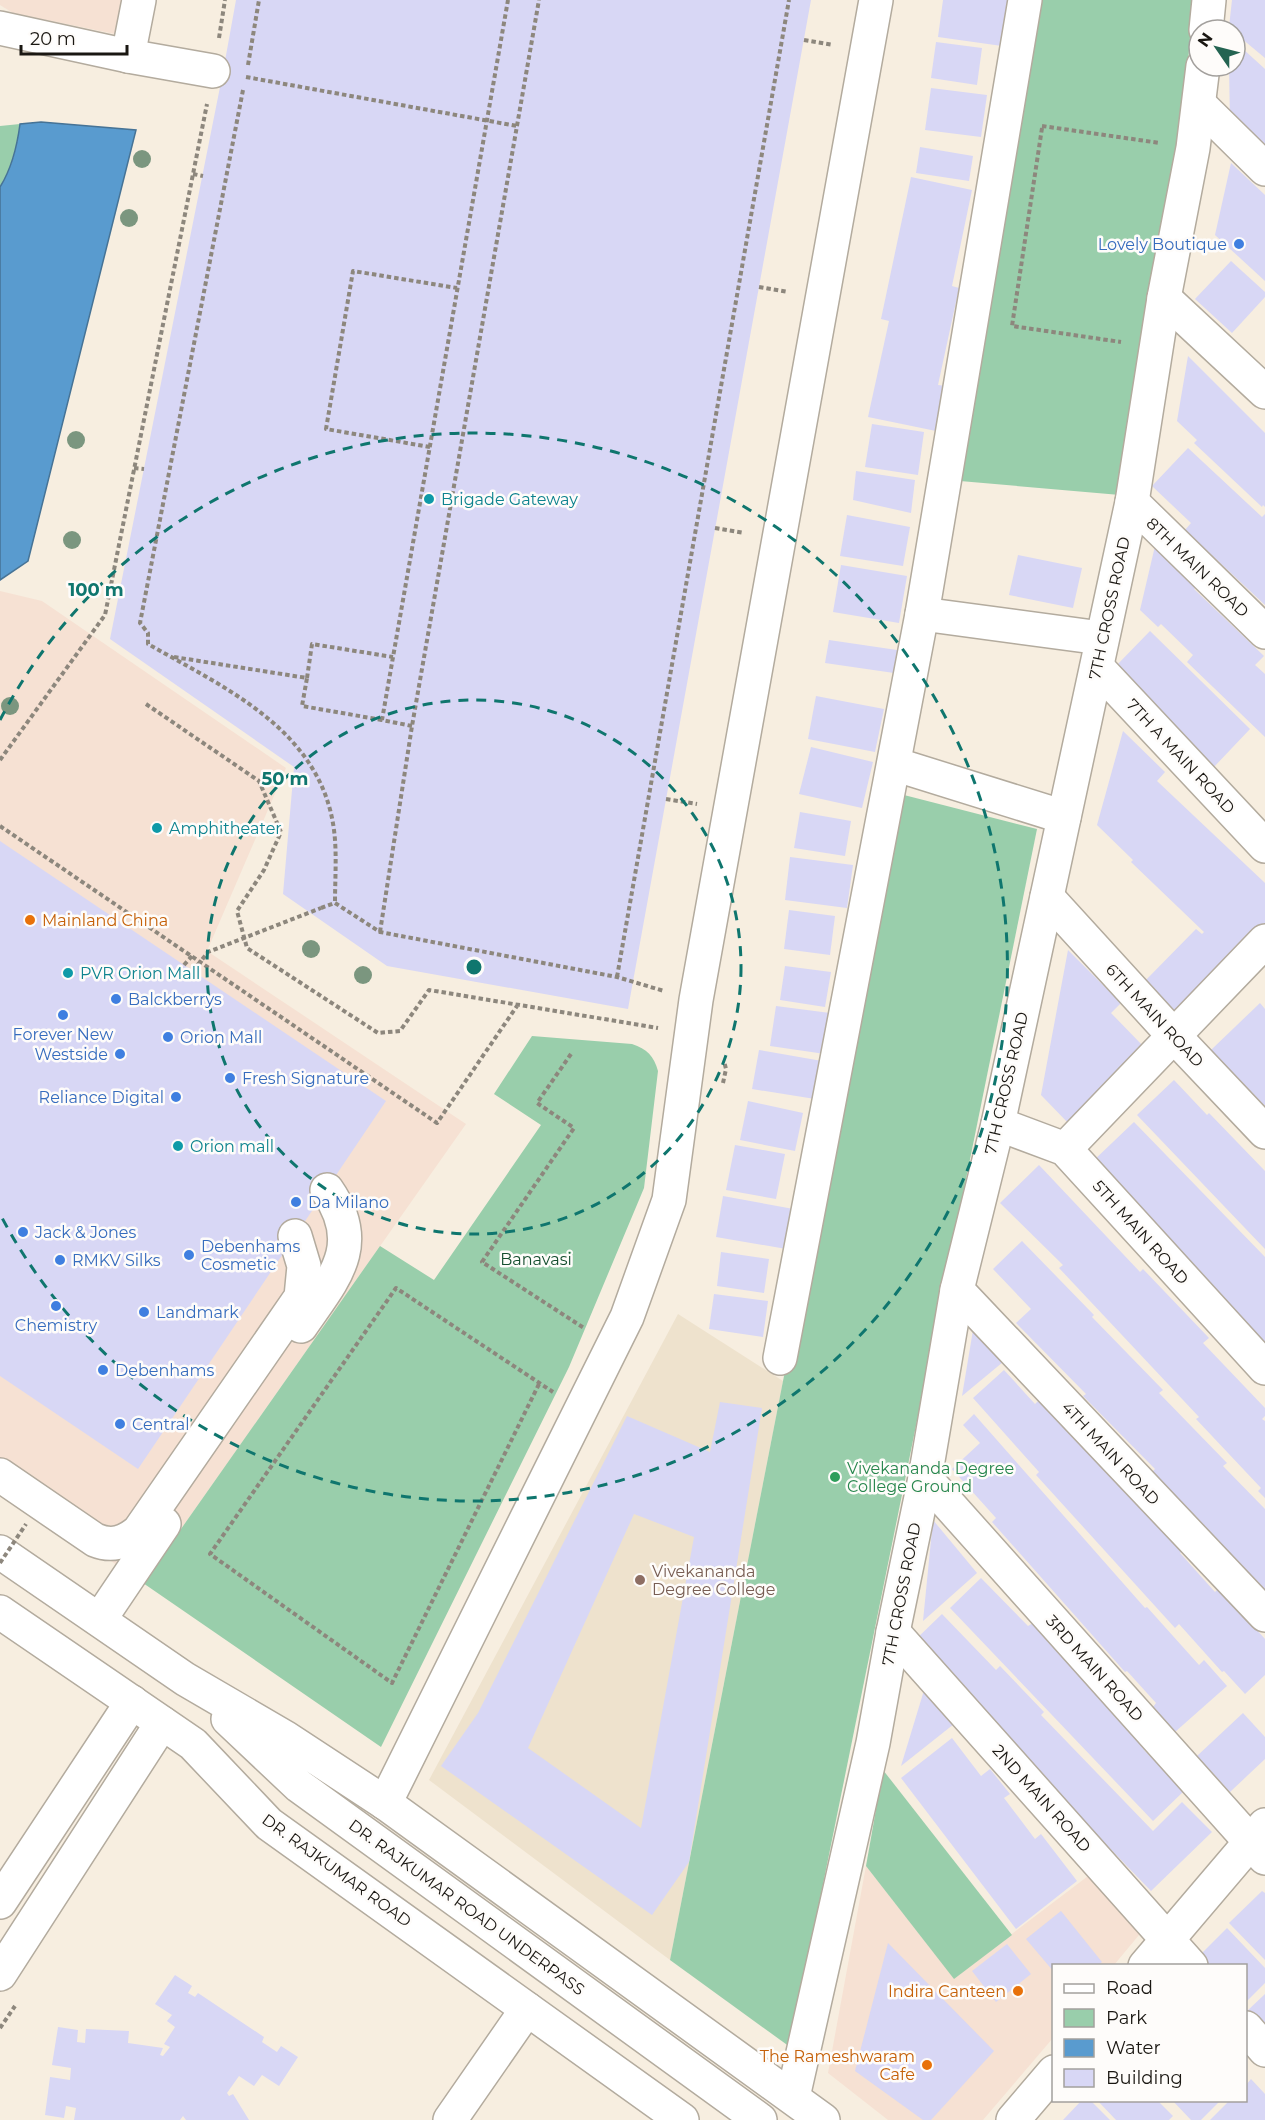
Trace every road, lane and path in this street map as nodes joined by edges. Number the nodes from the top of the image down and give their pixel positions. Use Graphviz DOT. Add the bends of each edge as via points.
graph roads {
  1 [pos="139,0"];
  2 [pos="225,0"];
  3 [pos="259,0"];
  4 [pos="508,0"];
  5 [pos="539,0"];
  6 [pos="789,0"];
  7 [pos="876,0"];
  8 [pos="1025,0"];
  9 [pos="1209,0"];
  10 [pos="1207,18"];
  11 [pos="0,28"];
  12 [pos="128,56"];
  13 [pos="213,71"];
  14 [pos="246,77"];
  15 [pos="1202,78"];
  16 [pos="1199,104"];
  17 [pos="487,120"];
  18 [pos="517,126"];
  19 [pos="1167,144"];
  20 [pos="1265,169"];
  21 [pos="193,174"];
  22 [pos="203,176"];
  23 [pos="457,288"];
  24 [pos="1164,297"];
  25 [pos="1126,343"];
  26 [pos="1265,392"];
  27 [pos="430,447"];
  28 [pos="134,468"];
  29 [pos="144,470"];
  30 [pos="1131,502"];
  31 [pos="922,614"];
  32 [pos="1265,632"];
  33 [pos="1099,652"];
  34 [pos="171,657"];
  35 [pos="393,657"];
  36 [pos="307,678"];
  37 [pos="146,704"];
  38 [pos="382,720"];
  39 [pos="412,726"];
  40 [pos="0,760"];
  41 [pos="894,764"];
  42 [pos="1064,817"];
  43 [pos="0,826"];
  44 [pos="1265,846"];
  45 [pos="1047,897"];
  46 [pos="335,903"];
  47 [pos="380,932"];
  48 [pos="1265,941"];
  49 [pos="192,956"];
  50 [pos="184,965"];
  51 [pos="193,971"];
  52 [pos="517,1006"];
  53 [pos="691,1033"];
  54 [pos="1174,1036"];
  55 [pos="571,1054"];
  56 [pos="998,1124"];
  57 [pos="1265,1132"];
  58 [pos="1065,1149"];
  59 [pos="327,1190"];
  60 [pos="295,1236"];
  61 [pos="957,1290"];
  62 [pos="613,1347"];
  63 [pos="780,1358"];
  64 [pos="1265,1368"];
  65 [pos="539,1384"];
  66 [pos="581,1411"];
  67 [pos="0,1475"];
  68 [pos="925,1478"];
  69 [pos="26,1524"];
  70 [pos="0,1552"];
  71 [pos="0,1563"];
  72 [pos="0,1612"];
  73 [pos="1265,1615"];
  74 [pos="100,1619"];
  75 [pos="893,1632"];
  76 [pos="185,1679"];
  77 [pos="132,1702"];
  78 [pos="162,1723"];
  79 [pos="385,1803"];
  80 [pos="1260,1842"];
  81 [pos="28,1861"];
  82 [pos="60,1882"];
  83 [pos="0,1902"];
  84 [pos="1168,1938"];
  85 [pos="1146,1964"];
  86 [pos="1190,1964"];
  87 [pos="0,1974"];
  88 [pos="527,2008"];
  89 [pos="1247,2030"];
  90 [pos="1265,2050"];
  91 [pos="1052,2073"];
  92 [pos="793,2097"];
  93 [pos="450,2120"];
  94 [pos="682,2120"];
  95 [pos="760,2120"];
  96 [pos="823,2120"];
  97 [pos="1013,2120"];
  1 -- 12 [label="street"];
  2 -- 13 [label="path"];
  3 -- 14 [label="path"];
  4 -- 17 [label="path"];
  5 -- 18 [label="path"];
  6 -- 47 [label="path" via="617,977"];
  7 -- 53 [label="street"];
  8 -- 31 [label="street"];
  9 -- 10 [label="street"];
  11 -- 12 [label="street"];
  12 -- 13 [label="street"];
  13 -- 21 [label="path"];
  14 -- 17 [label="path"];
  14 -- 34 [label="path" via="140,623 148,633 148,644"];
  15 -- 16 [label="street, 7TH CROSS ROAD"];
  16 -- 20 [label="street"];
  16 -- 24 [label="street, 7TH CROSS ROAD"];
  17 -- 18 [label="path"];
  17 -- 23 [label="path"];
  18 -- 39 [label="path"];
  19 -- 25 [label="path" via="1042,126 1012,326"];
  21 -- 22 [label="path"];
  21 -- 28 [label="path"];
  23 -- 27 [label="path"];
  23 -- 27 [label="path" via="353,271 345,316 326,429"];
  24 -- 26 [label="street"];
  24 -- 30 [label="street, 7TH CROSS ROAD"];
  27 -- 35 [label="path"];
  28 -- 29 [label="path"];
  28 -- 40 [label="path" via="105,615"];
  30 -- 32 [label="street, 8TH MAIN ROAD"];
  30 -- 33 [label="street, 7TH CROSS ROAD"];
  31 -- 33 [label="street"];
  31 -- 41 [label="street"];
  33 -- 42 [label="street, 7TH CROSS ROAD"];
  33 -- 44 [label="street, 7TH A MAIN ROAD"];
  34 -- 36 [label="path"];
  34 -- 46 [label="path" via="258,710 301,750 328,801 334,830"];
  35 -- 36 [label="path" via="312,644"];
  35 -- 38 [label="path"];
  36 -- 38 [label="path" via="302,706"];
  37 -- 52 [label="path" via="260,781 281,832 264,870 237,911 247,948 378,1033 400,1031 429,990"];
  38 -- 39 [label="path"];
  39 -- 47 [label="path"];
  41 -- 42 [label="street"];
  41 -- 63 [label="street"];
  42 -- 45 [label="street, 7TH CROSS ROAD"];
  43 -- 49 [label="path"];
  45 -- 54 [label="street, 6TH MAIN ROAD"];
  45 -- 56 [label="street, 7TH CROSS ROAD"];
  46 -- 47 [label="path"];
  46 -- 51 [label="path, bridge" via="208,952"];
  48 -- 54 [label="street"];
  49 -- 50 [label="path"];
  49 -- 52 [label="path" via="437,1123"];
  52 -- 53 [label="path"];
  53 -- 62 [label="street" via="669,1200"];
  54 -- 57 [label="street, 6TH MAIN ROAD"];
  54 -- 58 [label="street"];
  55 -- 62 [label="path" via="537,1103 574,1128 482,1262"];
  56 -- 58 [label="street, 5TH MAIN ROAD"];
  56 -- 61 [label="street, 7TH CROSS ROAD"];
  58 -- 64 [label="street, 5TH MAIN ROAD"];
  59 -- 74 [label="street" via="344,1229 344,1251 338,1272"];
  60 -- 67 [label="street" via="304,1266 301,1297 129,1540 105,1544 94,1540"];
  61 -- 68 [label="street, 7TH CROSS ROAD"];
  61 -- 73 [label="street, 4TH MAIN ROAD"];
  62 -- 66 [label="street"];
  65 -- 65 [label="path" via="396,1288 210,1554 392,1683"];
  65 -- 66 [label="path"];
  66 -- 79 [label="street"];
  68 -- 75 [label="street, 7TH CROSS ROAD"];
  68 -- 80 [label="street, 3RD MAIN ROAD"];
  69 -- 71 [label="path, bridge"];
  70 -- 74 [label="street"];
  72 -- 77 [label="street, DR. RAJKUMAR ROAD"];
  74 -- 76 [label="street"];
  75 -- 84 [label="street, 2ND MAIN ROAD"];
  75 -- 92 [label="street, 7TH CROSS ROAD" via="873,1743"];
  76 -- 79 [label="street" via="286,1738"];
  76 -- 95 [label="street, DR. RAJKUMAR ROAD UNDERPASS" via="299,1786"];
  77 -- 78 [label="street, DR. RAJKUMAR ROAD"];
  77 -- 81 [label="street"];
  78 -- 82 [label="street"];
  78 -- 88 [label="street, DR. RAJKUMAR ROAD" via="193,1744 269,1824"];
  79 -- 92 [label="street"];
  80 -- 84 [label="street"];
  81 -- 82 [label="street" via="28,1869 39,1883"];
  81 -- 83 [label="street"];
  82 -- 87 [label="street"];
  84 -- 85 [label="street"];
  84 -- 86 [label="street, 2ND MAIN ROAD"];
  88 -- 93 [label="street"];
  88 -- 94 [label="street, DR. RAJKUMAR ROAD"];
  89 -- 90 [label="street"];
  91 -- 97 [label="street"];
  92 -- 96 [label="street"];
}
